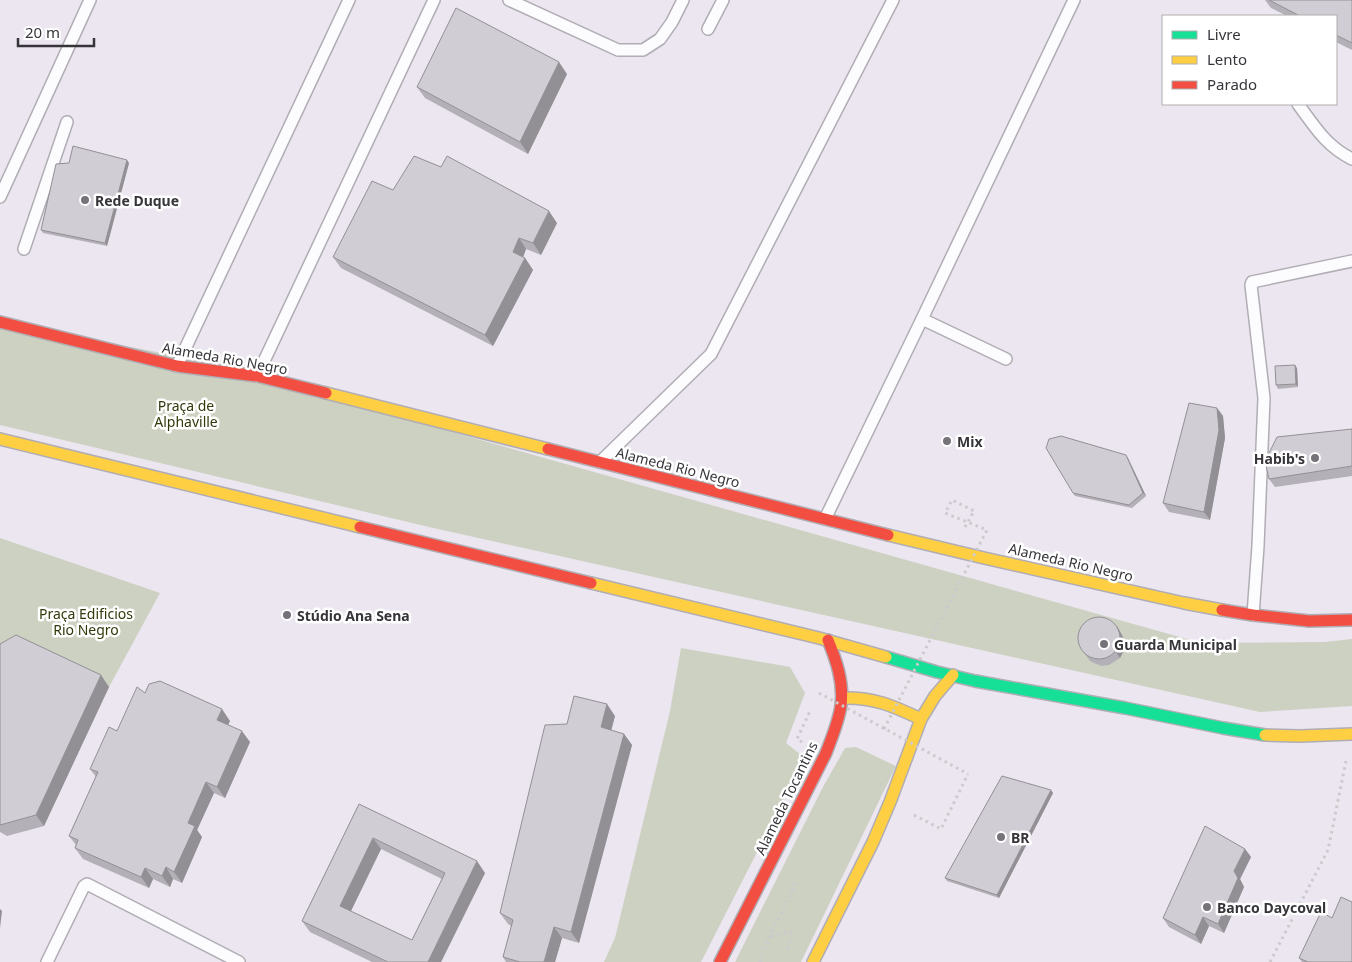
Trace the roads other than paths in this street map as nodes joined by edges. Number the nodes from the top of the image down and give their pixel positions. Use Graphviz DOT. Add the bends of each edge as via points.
graph roads {
  1 [pos="90,0"];
  2 [pos="349,0"];
  3 [pos="434,0"];
  4 [pos="509,0"];
  5 [pos="683,0"];
  6 [pos="723,0"];
  7 [pos="893,0"];
  8 [pos="1074,0"];
  9 [pos="708,28"];
  10 [pos="1299,105"];
  11 [pos="67,122"];
  12 [pos="1352,160"];
  13 [pos="0,197"];
  14 [pos="24,249"];
  15 [pos="1352,262"];
  16 [pos="922,319"];
  17 [pos="0,322"];
  18 [pos="1006,359"];
  19 [pos="177,366"];
  20 [pos="257,376"];
  21 [pos="0,439"];
  22 [pos="599,463"];
  23 [pos="825,519"];
  24 [pos="1253,615"];
  25 [pos="1352,620"];
  26 [pos="828,640"];
  27 [pos="953,676"];
  28 [pos="842,698"];
  29 [pos="921,719"];
  30 [pos="1352,734"];
  31 [pos="47,962"];
  32 [pos="239,962"];
  33 [pos="720,962"];
  34 [pos="813,962"];
  1 -- 13 [label="lane"];
  2 -- 19 [label="lane"];
  3 -- 20 [label="lane"];
  4 -- 5 [label="lane" via="618,50 643,50 660,40"];
  6 -- 9 [label="lane"];
  7 -- 22 [label="lane" via="711,354"];
  8 -- 16 [label="lane"];
  10 -- 12 [label="lane" via="1320,135"];
  11 -- 14 [label="lane"];
  15 -- 24 [label="lane" via="1250,285 1264,398"];
  16 -- 18 [label="lane"];
  16 -- 23 [label="lane"];
  17 -- 19 [label="main road, Alameda Rio Negro"];
  19 -- 20 [label="main road, Alameda Rio Negro"];
  20 -- 22 [label="main road, Alameda Rio Negro"];
  21 -- 26 [label="main road"];
  22 -- 23 [label="main road, Alameda Rio Negro"];
  23 -- 24 [label="main road, Alameda Rio Negro" via="1184,603"];
  24 -- 25 [label="main road, Alameda Rio Negro"];
  26 -- 27 [label="main road"];
  26 -- 28 [label="main road, Alameda Tocantins" via="838,669"];
  27 -- 29 [label="main road"];
  27 -- 30 [label="main road" via="1253,733 1303,737"];
  28 -- 29 [label="main road" via="878,700"];
  28 -- 33 [label="main road, Alameda Tocantins" via="826,753"];
  29 -- 34 [label="main road" via="876,834"];
  31 -- 32 [label="lane" via="87,884"];
}
